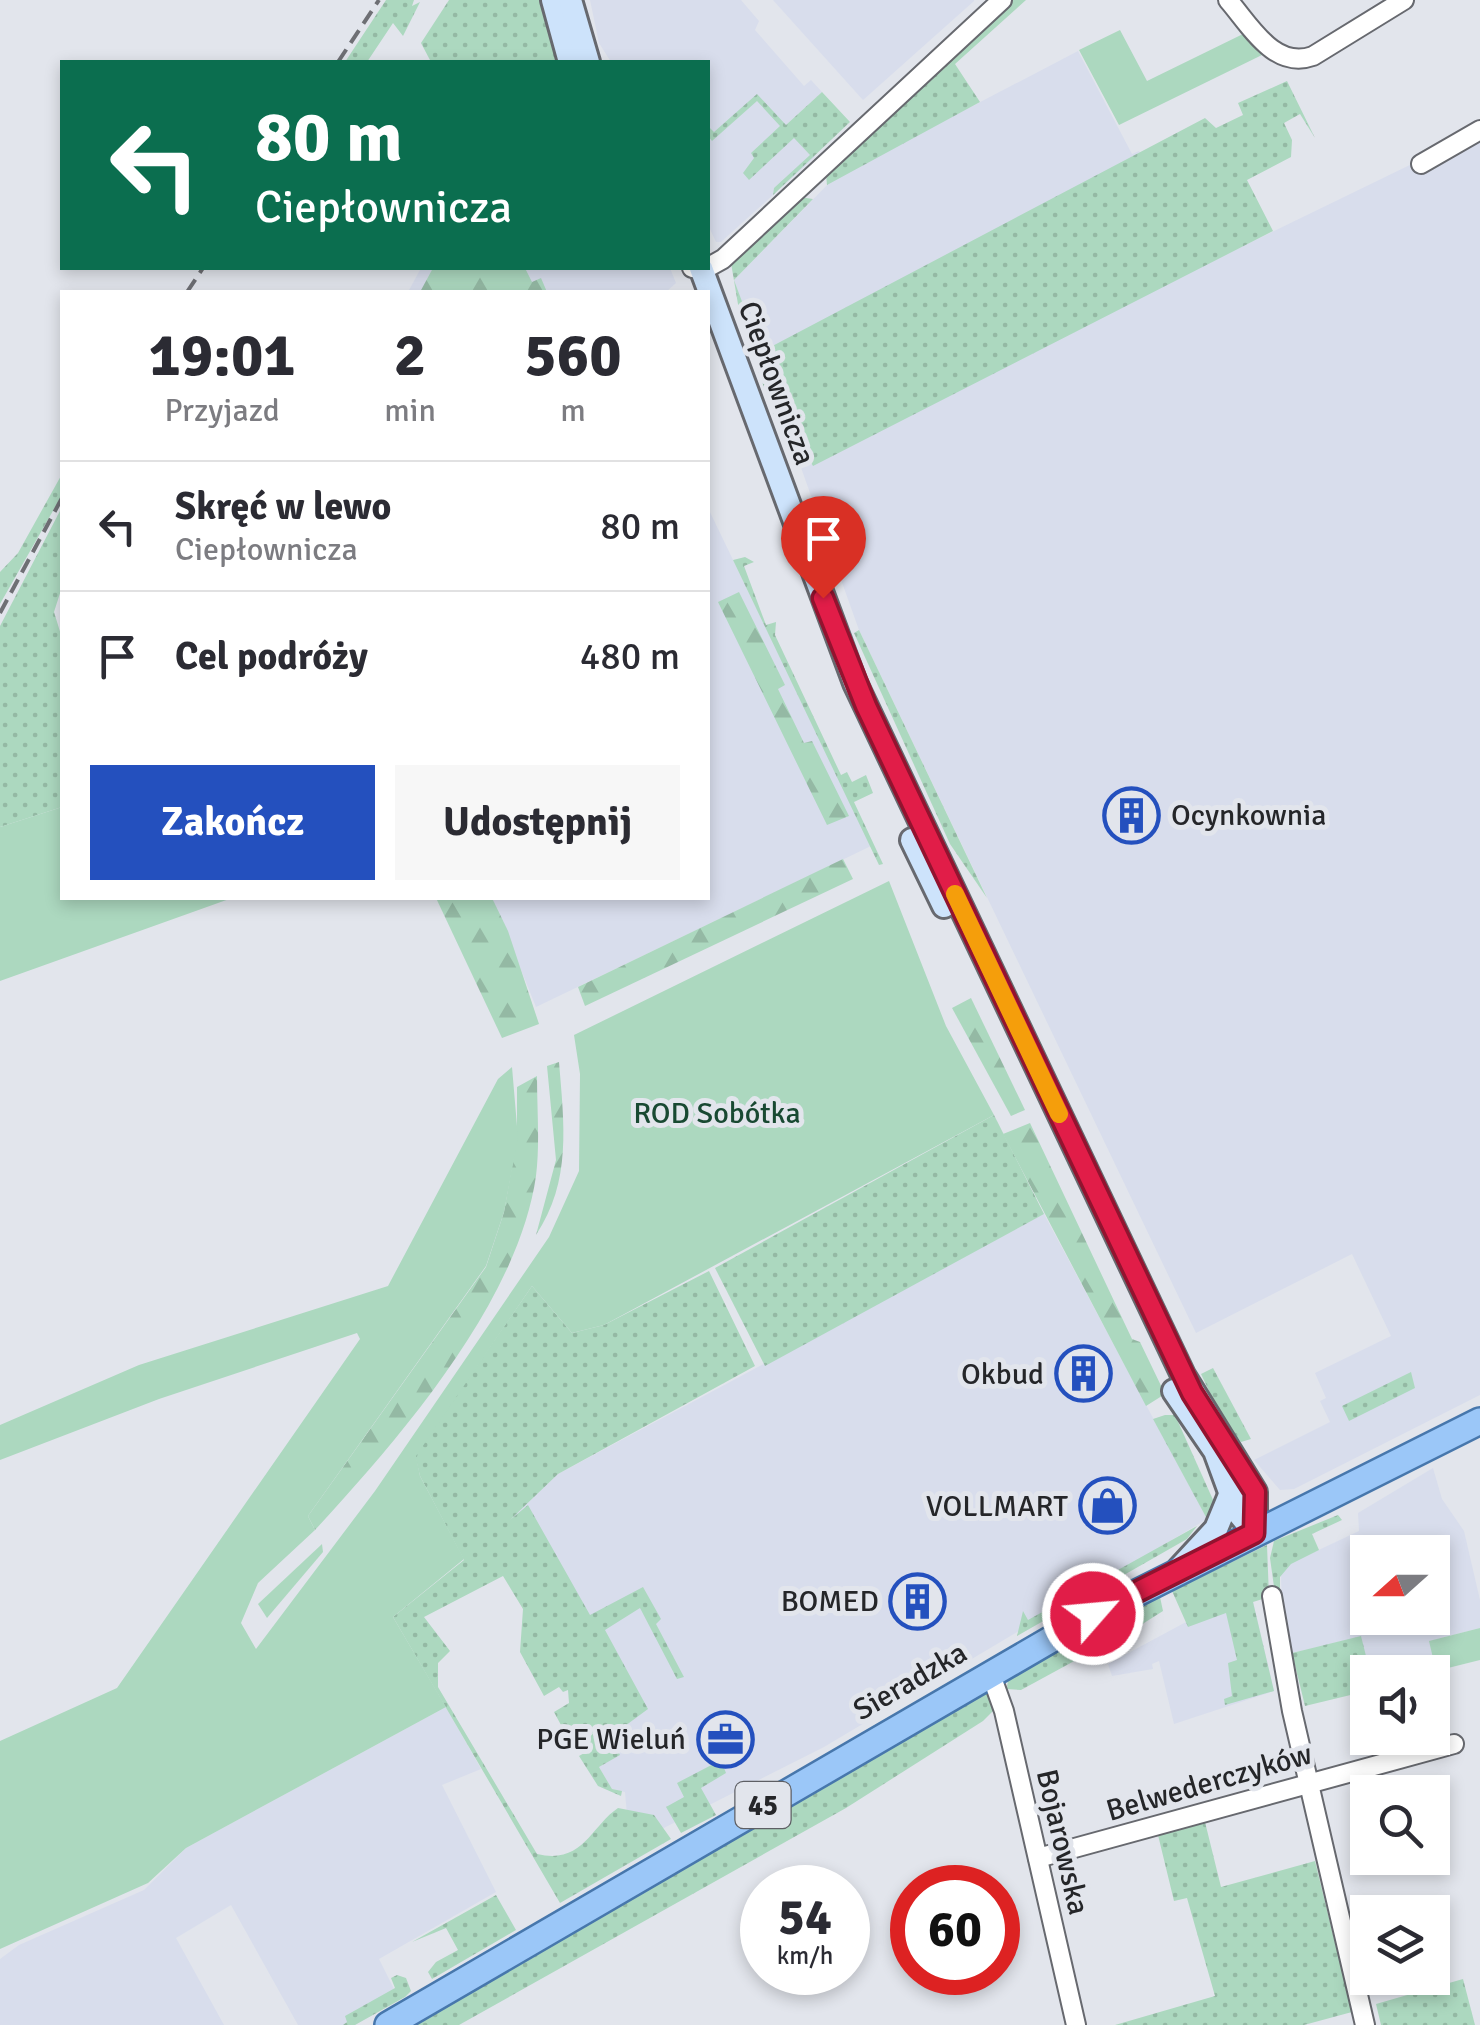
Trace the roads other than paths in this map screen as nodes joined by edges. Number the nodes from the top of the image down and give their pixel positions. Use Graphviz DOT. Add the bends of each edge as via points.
graph roads {
  1 [pos="553,0"];
  2 [pos="570,0"];
  3 [pos="1002,0"];
  4 [pos="1228,0"];
  5 [pos="1404,0"];
  6 [pos="569,60"];
  7 [pos="587,60"];
  8 [pos="1480,130"];
  9 [pos="1422,164"];
  10 [pos="710,266"];
  11 [pos="710,314"];
  12 [pos="710,330"];
  13 [pos="1480,1421"];
  14 [pos="1255,1492"];
  15 [pos="1230,1495"];
  16 [pos="1304,1509"];
  17 [pos="1254,1533"];
  18 [pos="1174,1573"];
  19 [pos="1272,1596"];
  20 [pos="990,1672"];
  21 [pos="1454,1744"];
  22 [pos="1309,1781"];
  23 [pos="1038,1858"];
  24 [pos="388,2025"];
  25 [pos="1076,2025"];
  26 [pos="1365,2025"];
  1 -- 6 [label="main road"];
  2 -- 7 [label="main road"];
  3 -- 10 [label="street, Ciepłownicza"];
  4 -- 5 [label="street" via="1272,50 1296,60"];
  8 -- 9 [label="street"];
  11 -- 14 [label="main road, Ciepłownicza" via="866,706 1192,1393"];
  12 -- 15 [label="main road, Ciepłownicza" via="851,709 1178,1399 1220,1460"];
  13 -- 16 [label="main road, Sieradzka / 45"];
  14 -- 16 [label="main road" via="1274,1504"];
  14 -- 17 [label="main road"];
  15 -- 17 [label="main road, Ciepłownicza"];
  15 -- 18 [label="main road" via="1213,1534"];
  16 -- 17 [label="main road, Sieradzka / 45"];
  17 -- 18 [label="main road, Sieradzka / 45"];
  18 -- 20 [label="main road, Sieradzka / 45"];
  19 -- 22 [label="street"];
  20 -- 23 [label="street, Bojarowska"];
  20 -- 24 [label="main road, Sieradzka / 45"];
  21 -- 22 [label="street, Belwederczyków"];
  22 -- 23 [label="street, Belwederczyków"];
  22 -- 26 [label="street"];
  23 -- 25 [label="street, Bojarowska"];
}
